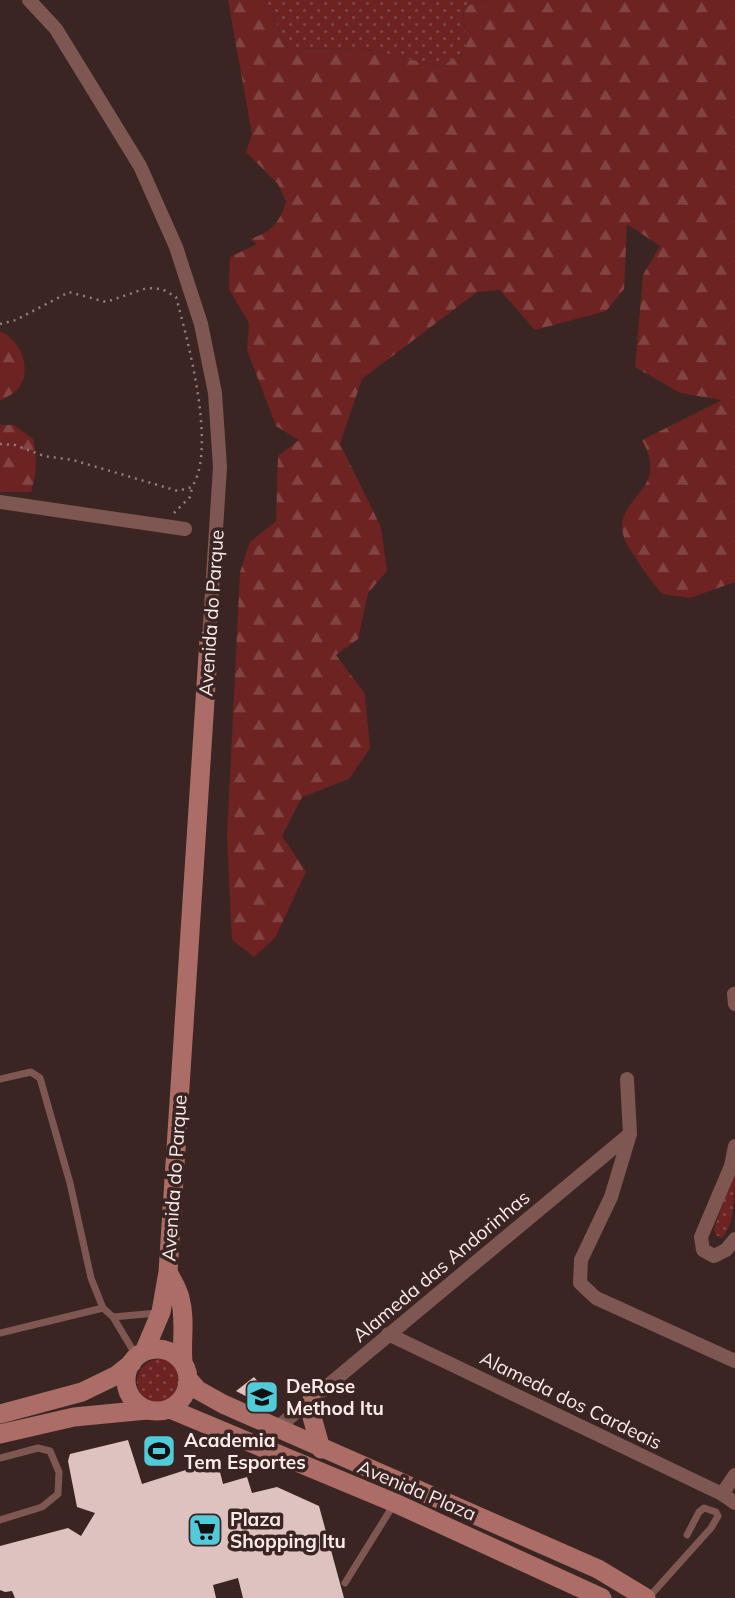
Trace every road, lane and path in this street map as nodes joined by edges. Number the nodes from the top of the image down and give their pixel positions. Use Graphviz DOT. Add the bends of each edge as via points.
graph roads {
  1 [pos="29,0"];
  2 [pos="0,324"];
  3 [pos="0,444"];
  4 [pos="192,487"];
  5 [pos="0,502"];
  6 [pos="162,525"];
  7 [pos="185,529"];
  8 [pos="209,639"];
  9 [pos="0,1079"];
  10 [pos="627,1079"];
  11 [pos="630,1134"];
  12 [pos="735,1146"];
  13 [pos="731,1245"];
  14 [pos="168,1272"];
  15 [pos="103,1308"];
  16 [pos="161,1312"];
  17 [pos="113,1317"];
  18 [pos="0,1333"];
  19 [pos="388,1334"];
  20 [pos="137,1358"];
  21 [pos="735,1361"];
  22 [pos="186,1371"];
  23 [pos="312,1399"];
  24 [pos="170,1409"];
  25 [pos="146,1410"];
  26 [pos="0,1414"];
  27 [pos="277,1428"];
  28 [pos="0,1434"];
  29 [pos="258,1446"];
  30 [pos="321,1449"];
  31 [pos="0,1458"];
  32 [pos="735,1475"];
  33 [pos="722,1494"];
  34 [pos="395,1503"];
  35 [pos="735,1503"];
  36 [pos="0,1520"];
  37 [pos="516,1532"];
  38 [pos="687,1535"];
  39 [pos="489,1546"];
  40 [pos="345,1583"];
  41 [pos="642,1595"];
  42 [pos="602,1598"];
  43 [pos="614,1598"];
  1 -- 8 [label="street, Avenida do Parque" via="56,29 140,166 176,247 201,324 215,393 220,467"];
  2 -- 4 [label="path" via="69,292 106,302 147,288 176,297 196,382 201,445 198,477"];
  3 -- 4 [label="path" via="178,491"];
  4 -- 6 [label="path" via="190,496"];
  5 -- 6 [label="street"];
  6 -- 7 [label="street"];
  8 -- 14 [label="street, Avenida do Parque"];
  9 -- 15 [label="lane" via="31,1072 40,1078 91,1278"];
  10 -- 11 [label="street"];
  11 -- 19 [label="street, Alameda das Andorinhas"];
  11 -- 21 [label="street" via="611,1197 581,1261 580,1283 596,1298"];
  12 -- 13 [label="street" via="732,1166 701,1237 703,1250 714,1256"];
  14 -- 16 [label="street, Avenida do Parque"];
  14 -- 22 [label="street, Avenida do Parque" via="180,1297"];
  15 -- 17 [label="lane"];
  15 -- 18 [label="lane"];
  16 -- 17 [label="lane"];
  16 -- 20 [label="street, Avenida do Parque"];
  17 -- 20 [label="lane"];
  19 -- 23 [label="street, Alameda das Andorinhas"];
  19 -- 33 [label="street, Alameda dos Cardeais"];
  20 -- 22 [label="street" via="154,1349 165,1350 175,1354"];
  20 -- 25 [label="street" via="127,1373 127,1385 130,1395"];
  20 -- 26 [label="street" via="117,1375 82,1392"];
  22 -- 24 [label="street" via="186,1392"];
  22 -- 27 [label="street, Avenida Plaza" via="198,1390"];
  23 -- 27 [label="street, Alameda das Andorinhas"];
  23 -- 30 [label="street"];
  24 -- 25 [label="street"];
  24 -- 29 [label="street, Avenida Plaza"];
  25 -- 28 [label="street" via="86,1415"];
  27 -- 29 [label="street"];
  27 -- 30 [label="street, Avenida Plaza"];
  29 -- 34 [label="street, Avenida Plaza"];
  30 -- 37 [label="street, Avenida Plaza"];
  31 -- 36 [label="lane" via="38,1448 50,1451 59,1472 58,1494 43,1507"];
  32 -- 33 [label="street"];
  33 -- 35 [label="street, Alameda dos Cardeais"];
  34 -- 39 [label="street, Avenida Plaza"];
  34 -- 40 [label="lane"];
  37 -- 39 [label="street" via="498,1535"];
  37 -- 41 [label="street, Avenida Plaza" via="598,1569"];
  38 -- 41 [label="lane" via="704,1508 716,1512 711,1528"];
  39 -- 42 [label="street, Avenida Plaza"];
  41 -- 43 [label="street" via="623,1590"];
}
